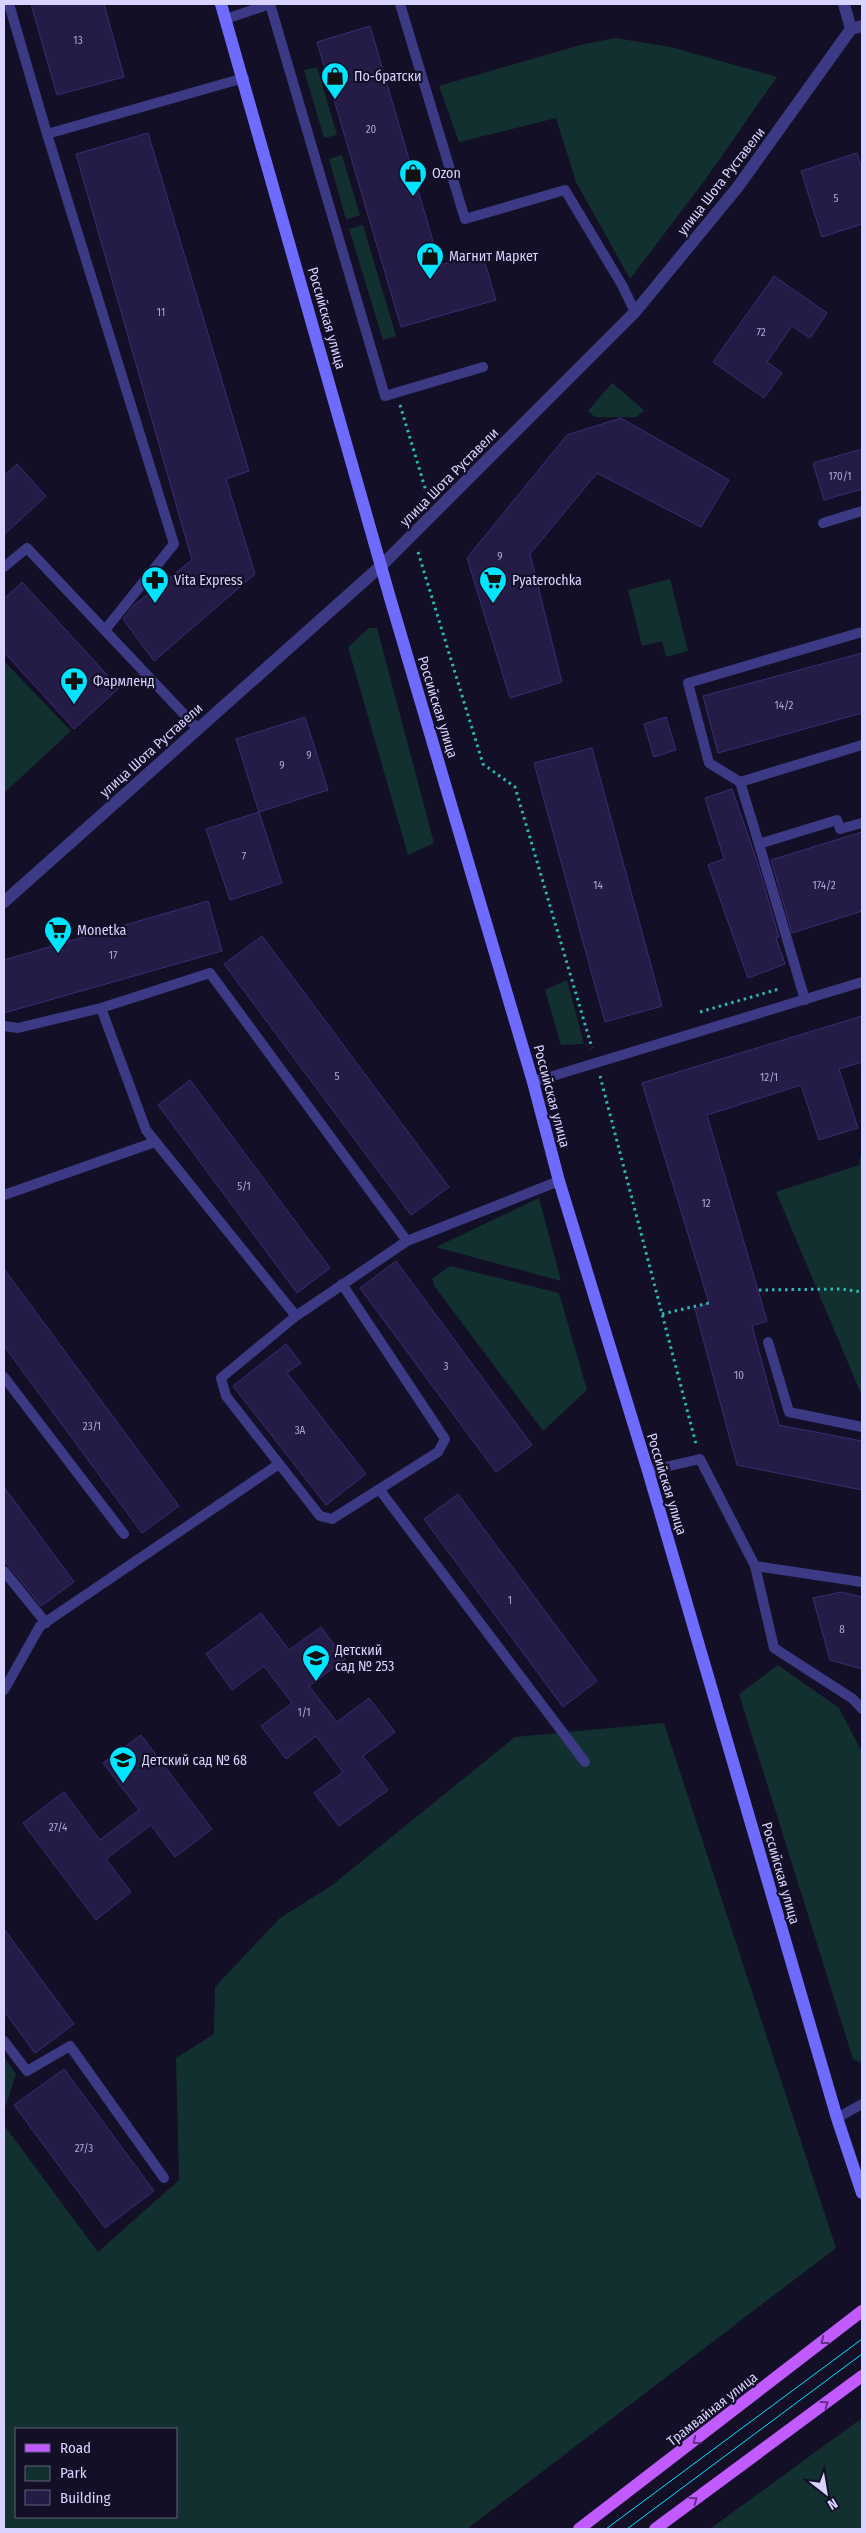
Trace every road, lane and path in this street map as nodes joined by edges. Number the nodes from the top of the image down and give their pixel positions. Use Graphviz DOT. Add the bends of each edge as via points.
graph roads {
  1 [pos="9,4"];
  2 [pos="221,4"];
  3 [pos="400,4"];
  4 [pos="844,4"];
  5 [pos="226,19"];
  6 [pos="857,28"];
  7 [pos="244,78"];
  8 [pos="47,134"];
  9 [pos="635,312"];
  10 [pos="483,367"];
  11 [pos="396,393"];
  12 [pos="426,491"];
  13 [pos="862,511"];
  14 [pos="823,523"];
  15 [pos="413,535"];
  16 [pos="382,565"];
  17 [pos="4,567"];
  18 [pos="105,630"];
  19 [pos="862,632"];
  20 [pos="198,729"];
  21 [pos="862,744"];
  22 [pos="740,782"];
  23 [pos="862,823"];
  24 [pos="759,844"];
  25 [pos="4,902"];
  26 [pos="862,982"];
  27 [pos="805,1000"];
  28 [pos="101,1008"];
  29 [pos="4,1026"];
  30 [pos="597,1063"];
  31 [pos="533,1082"];
  32 [pos="155,1142"];
  33 [pos="559,1181"];
  34 [pos="4,1195"];
  35 [pos="407,1241"];
  36 [pos="342,1284"];
  37 [pos="759,1290"];
  38 [pos="862,1292"];
  39 [pos="709,1303"];
  40 [pos="662,1314"];
  41 [pos="296,1316"];
  42 [pos="768,1342"];
  43 [pos="4,1376"];
  44 [pos="862,1427"];
  45 [pos="700,1460"];
  46 [pos="280,1464"];
  47 [pos="648,1471"];
  48 [pos="379,1489"];
  49 [pos="124,1534"];
  50 [pos="755,1566"];
  51 [pos="4,1571"];
  52 [pos="862,1582"];
  53 [pos="46,1623"];
  54 [pos="4,1690"];
  55 [pos="862,1709"];
  56 [pos="585,1762"];
  57 [pos="4,2041"];
  58 [pos="862,2104"];
  59 [pos="837,2118"];
  60 [pos="164,2178"];
  61 [pos="862,2194"];
  62 [pos="862,2311"];
  63 [pos="862,2376"];
  64 [pos="579,2529"];
  65 [pos="655,2529"];
  1 -- 8 [label="lane"];
  2 -- 5 [label="main road, Российская улица"];
  3 -- 9 [label="lane" via="465,219 565,190"];
  4 -- 6 [label="street"];
  5 -- 7 [label="main road, Российская улица"];
  5 -- 11 [label="lane" via="270,4 385,396"];
  6 -- 9 [label="street, улица Шота Руставели" via="737,188"];
  7 -- 8 [label="lane"];
  7 -- 16 [label="main road, Российская улица"];
  8 -- 18 [label="lane" via="174,544"];
  9 -- 15 [label="street, улица Шота Руставели"];
  10 -- 11 [label="lane"];
  11 -- 12 [label="path"];
  13 -- 14 [label="lane"];
  15 -- 16 [label="street, улица Шота Руставели"];
  15 -- 30 [label="path" via="483,764 515,787"];
  16 -- 20 [label="street, улица Шота Руставели"];
  16 -- 31 [label="main road, Российская улица"];
  17 -- 18 [label="lane" via="27,548"];
  18 -- 20 [label="lane"];
  19 -- 22 [label="lane" via="688,683 709,763"];
  20 -- 25 [label="street, улица Шота Руставели"];
  21 -- 22 [label="lane"];
  22 -- 24 [label="lane"];
  23 -- 24 [label="lane" via="840,829 836,820"];
  24 -- 27 [label="lane"];
  26 -- 27 [label="lane"];
  27 -- 30 [label="lane"];
  28 -- 29 [label="lane" via="18,1028"];
  28 -- 32 [label="lane" via="146,1130"];
  28 -- 35 [label="lane" via="210,973"];
  30 -- 31 [label="lane"];
  30 -- 40 [label="path"];
  31 -- 33 [label="main road, Российская улица"];
  32 -- 34 [label="lane"];
  32 -- 41 [label="lane"];
  33 -- 35 [label="lane"];
  33 -- 47 [label="main road, Российская улица"];
  35 -- 36 [label="lane"];
  36 -- 41 [label="lane"];
  36 -- 48 [label="lane" via="445,1439 438,1452"];
  37 -- 38 [label="path" via="842,1289"];
  39 -- 40 [label="path"];
  40 -- 45 [label="path"];
  41 -- 46 [label="lane" via="221,1378 226,1396"];
  42 -- 44 [label="lane" via="789,1412"];
  43 -- 49 [label="lane"];
  45 -- 47 [label="lane"];
  45 -- 50 [label="lane"];
  46 -- 48 [label="lane" via="320,1516 332,1519"];
  46 -- 53 [label="lane"];
  47 -- 59 [label="main road, Российская улица"];
  48 -- 56 [label="lane"];
  50 -- 52 [label="lane"];
  50 -- 55 [label="lane" via="774,1648 853,1699"];
  51 -- 53 [label="lane"];
  53 -- 54 [label="lane" via="40,1626"];
  57 -- 60 [label="lane" via="27,2071 70,2046"];
  58 -- 59 [label="lane"];
  59 -- 61 [label="main road, Российская улица"];
  62 -- 64 [label="main road, Трамвайная улица, one-way"];
  65 -- 63 [label="main road, one-way"];
}
